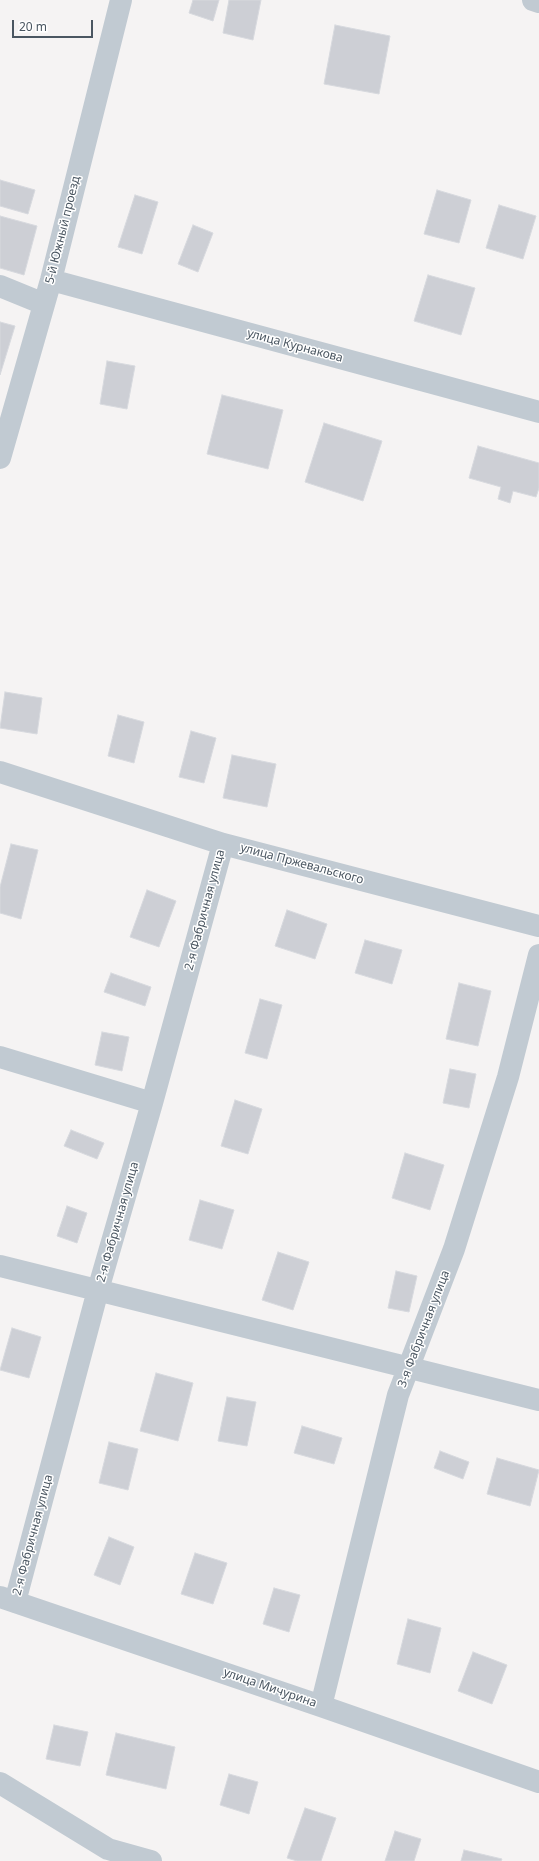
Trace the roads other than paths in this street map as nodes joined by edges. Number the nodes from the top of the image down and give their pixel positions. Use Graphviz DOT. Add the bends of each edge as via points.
graph roads {
  1 [pos="121,0"];
  2 [pos="533,0"];
  3 [pos="539,2"];
  4 [pos="51,280"];
  5 [pos="0,286"];
  6 [pos="44,304"];
  7 [pos="539,412"];
  8 [pos="0,458"];
  9 [pos="0,772"];
  10 [pos="223,844"];
  11 [pos="539,926"];
  12 [pos="539,955"];
  13 [pos="0,1057"];
  14 [pos="152,1103"];
  15 [pos="0,1266"];
  16 [pos="98,1290"];
  17 [pos="408,1368"];
  18 [pos="539,1400"];
  19 [pos="8,1599"];
  20 [pos="321,1706"];
  21 [pos="539,1782"];
  22 [pos="0,1783"];
  23 [pos="151,1861"];
  1 -- 4 [label="street, 5-й Южный проезд"];
  2 -- 3 [label="street"];
  4 -- 6 [label="street, 5-й Южный проезд"];
  4 -- 7 [label="street, улица Курнакова"];
  5 -- 6 [label="street"];
  6 -- 8 [label="street, 5-й Южный проезд"];
  9 -- 10 [label="street, улица Пржевальского"];
  10 -- 11 [label="street, улица Пржевальского"];
  10 -- 14 [label="street, 2-я Фабричная улица"];
  12 -- 17 [label="street, 3-я Фабричная улица" via="508,1077 461,1227"];
  13 -- 14 [label="street"];
  14 -- 16 [label="street, 2-я Фабричная улица"];
  15 -- 16 [label="street"];
  16 -- 17 [label="street"];
  16 -- 19 [label="street, 2-я Фабричная улица"];
  17 -- 18 [label="street"];
  17 -- 20 [label="street, 3-я Фабричная улица" via="394,1408"];
  19 -- 20 [label="street, улица Мичурина"];
  20 -- 21 [label="street, улица Мичурина"];
  22 -- 23 [label="street" via="108,1849"];
}
